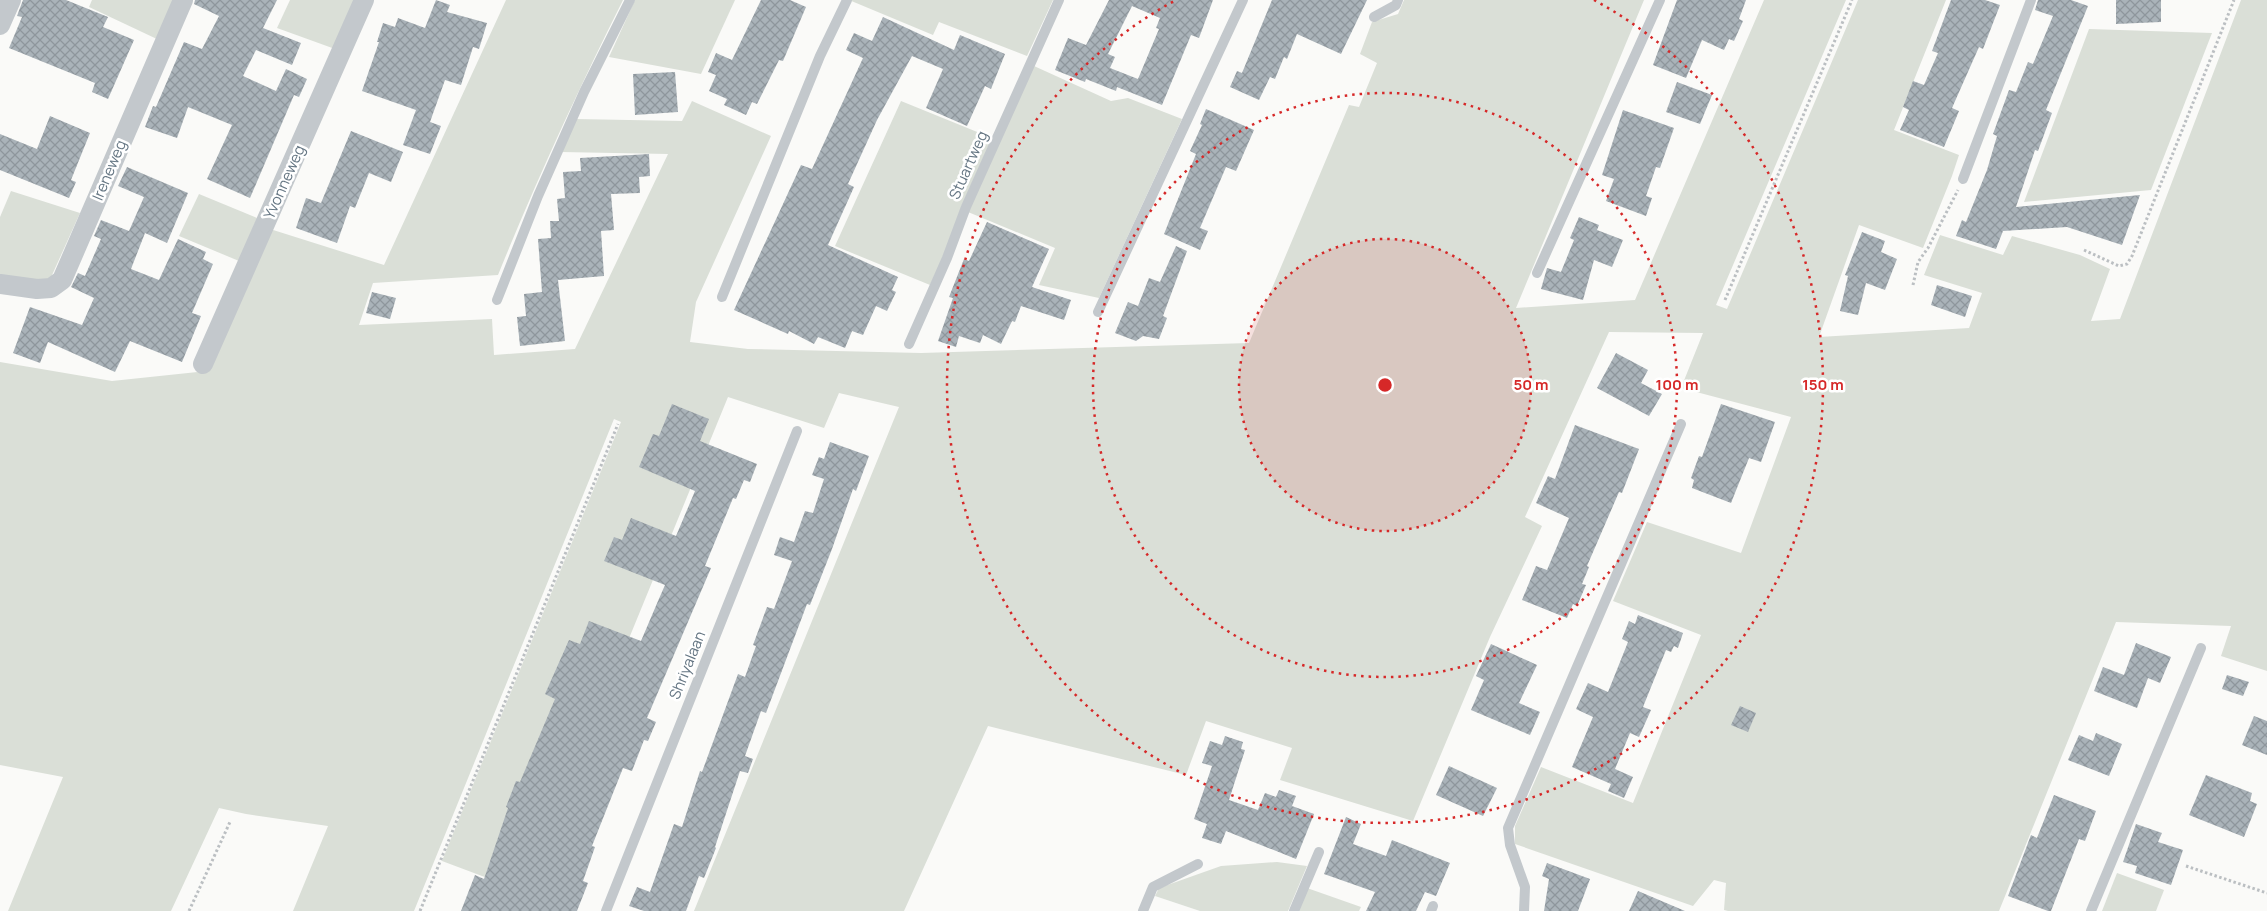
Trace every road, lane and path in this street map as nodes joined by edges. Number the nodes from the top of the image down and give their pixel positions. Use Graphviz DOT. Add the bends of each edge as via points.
graph roads {
  1 [pos="11,0"];
  2 [pos="183,0"];
  3 [pos="364,0"];
  4 [pos="630,0"];
  5 [pos="847,0"];
  6 [pos="1059,0"];
  7 [pos="1243,0"];
  8 [pos="1398,0"];
  9 [pos="1660,0"];
  10 [pos="1852,0"];
  11 [pos="2031,0"];
  12 [pos="2234,0"];
  13 [pos="1374,17"];
  14 [pos="0,25"];
  15 [pos="1963,178"];
  16 [pos="2084,250"];
  17 [pos="1537,273"];
  18 [pos="0,284"];
  19 [pos="1913,285"];
  20 [pos="722,297"];
  21 [pos="497,300"];
  22 [pos="1725,300"];
  23 [pos="1098,312"];
  24 [pos="909,344"];
  25 [pos="203,364"];
  26 [pos="618,424"];
  27 [pos="1681,424"];
  28 [pos="797,431"];
  29 [pos="2202,648"];
  30 [pos="230,822"];
  31 [pos="1319,852"];
  32 [pos="1198,864"];
  33 [pos="2186,866"];
  34 [pos="2267,893"];
  35 [pos="189,911"];
  36 [pos="420,911"];
  37 [pos="606,911"];
  38 [pos="1143,911"];
  39 [pos="1294,911"];
  40 [pos="1524,911"];
  41 [pos="2091,911"];
  1 -- 14 [label="street"];
  2 -- 18 [label="street, Ireneweg" via="62,280 52,288 37,289"];
  3 -- 25 [label="street, Yvonneweg"];
  4 -- 21 [label="lane" via="584,92"];
  5 -- 20 [label="lane" via="820,56"];
  6 -- 24 [label="lane, Stuartweg" via="966,207"];
  7 -- 23 [label="lane"];
  8 -- 13 [label="lane" via="1396,5"];
  9 -- 17 [label="lane"];
  10 -- 22 [label="path"];
  11 -- 15 [label="lane"];
  12 -- 16 [label="path" via="2132,256 2127,264 2119,266"];
  15 -- 19 [label="path" via="1918,262"];
  26 -- 36 [label="path"];
  27 -- 40 [label="lane" via="1508,828 1510,845 1525,887"];
  28 -- 37 [label="lane, Shriyalaan"];
  29 -- 41 [label="lane"];
  30 -- 35 [label="path"];
  31 -- 39 [label="lane"];
  32 -- 38 [label="lane" via="1153,887"];
  33 -- 34 [label="path"];
}
